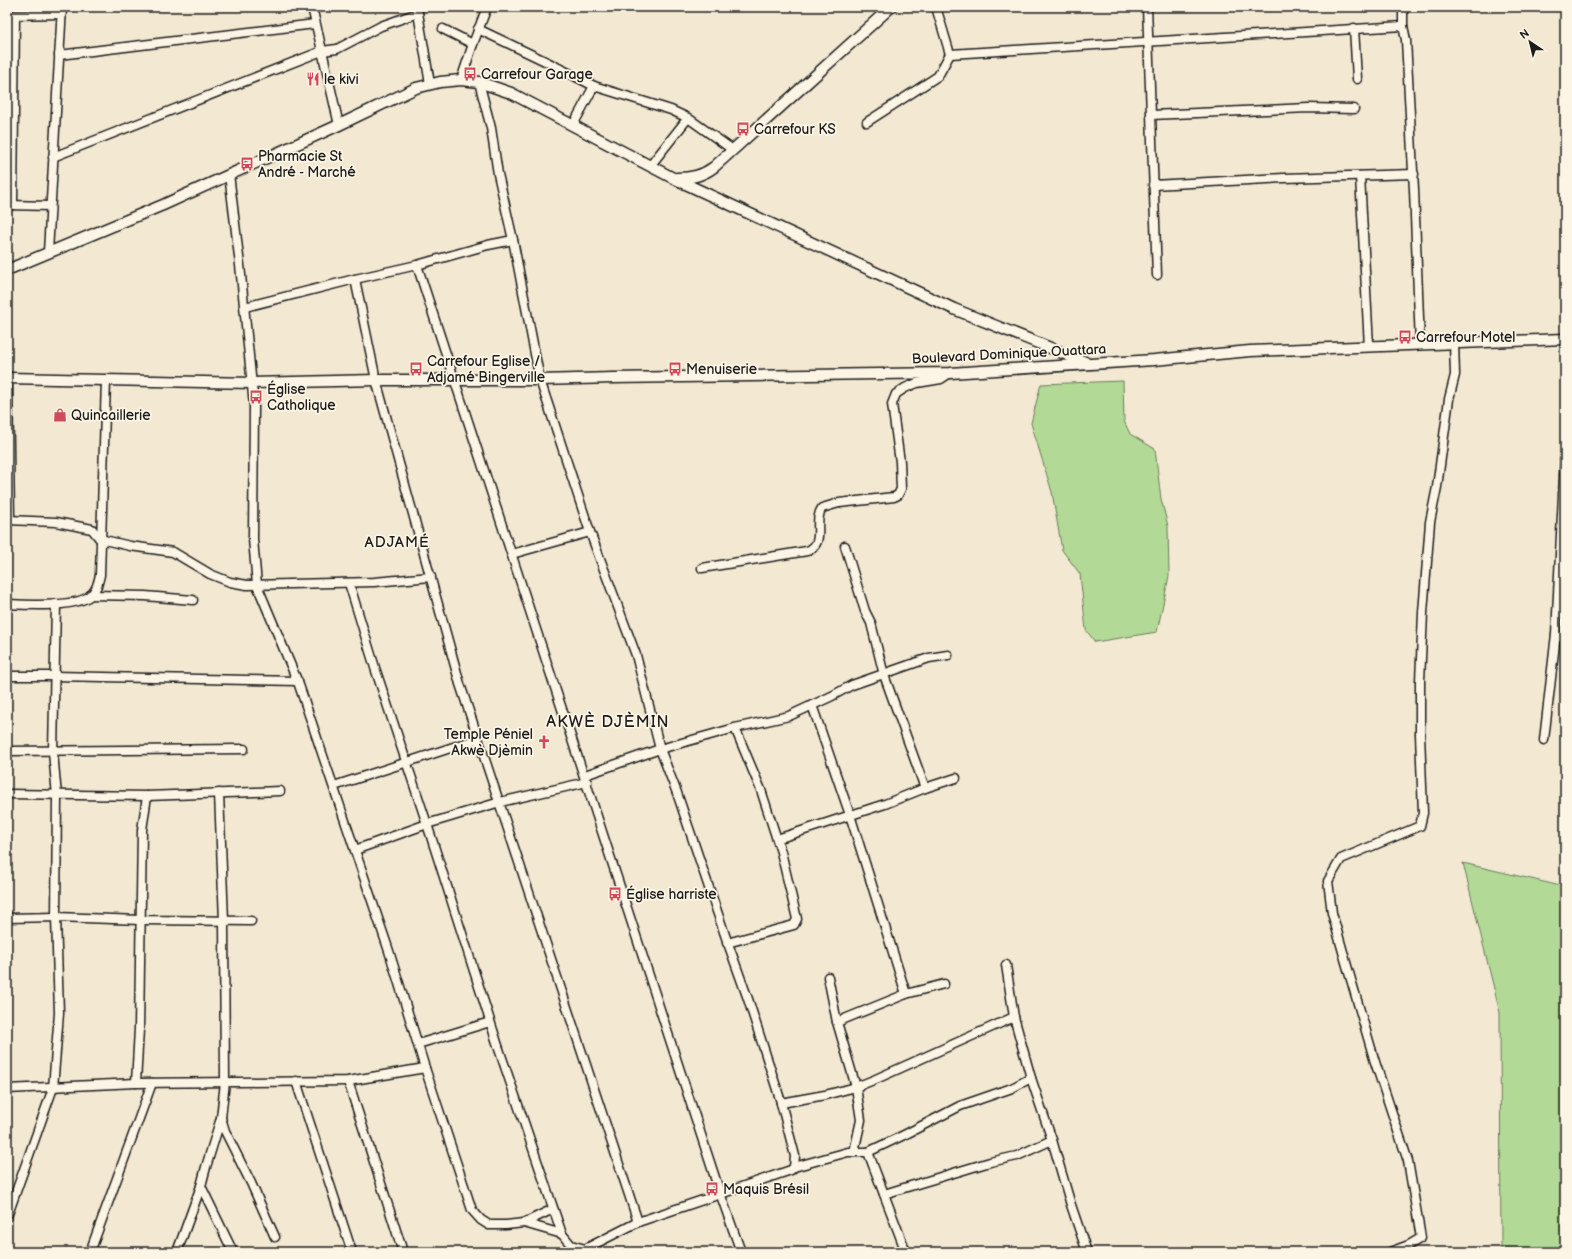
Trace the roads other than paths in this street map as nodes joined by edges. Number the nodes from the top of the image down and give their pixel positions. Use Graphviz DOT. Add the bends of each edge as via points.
graph roads {
  1 [pos="312,7"];
  2 [pos="487,7"];
  3 [pos="890,7"];
  4 [pos="936,7"];
  5 [pos="1147,7"];
  6 [pos="1403,7"];
  7 [pos="62,10"];
  8 [pos="418,10"];
  9 [pos="11,15"];
  10 [pos="315,24"];
  11 [pos="1403,26"];
  12 [pos="1354,28"];
  13 [pos="443,29"];
  14 [pos="478,29"];
  15 [pos="1148,41"];
  16 [pos="472,44"];
  17 [pos="322,51"];
  18 [pos="950,54"];
  19 [pos="59,55"];
  20 [pos="1357,79"];
  21 [pos="461,80"];
  22 [pos="479,82"];
  23 [pos="430,84"];
  24 [pos="594,86"];
  25 [pos="1354,109"];
  26 [pos="1151,115"];
  27 [pos="688,118"];
  28 [pos="867,122"];
  29 [pos="339,126"];
  30 [pos="573,126"];
  31 [pos="733,150"];
  32 [pos="53,157"];
  33 [pos="650,166"];
  34 [pos="229,174"];
  35 [pos="1414,174"];
  36 [pos="1360,176"];
  37 [pos="673,178"];
  38 [pos="1153,185"];
  39 [pos="10,205"];
  40 [pos="50,206"];
  41 [pos="513,240"];
  42 [pos="48,252"];
  43 [pos="417,266"];
  44 [pos="7,270"];
  45 [pos="1157,275"];
  46 [pos="355,279"];
  47 [pos="245,307"];
  48 [pos="1565,339"];
  49 [pos="1454,342"];
  50 [pos="1420,344"];
  51 [pos="1368,347"];
  52 [pos="1088,363"];
  53 [pos="950,373"];
  54 [pos="8,379"];
  55 [pos="453,379"];
  56 [pos="106,380"];
  57 [pos="376,380"];
  58 [pos="540,380"];
  59 [pos="252,384"];
  60 [pos="1565,455"];
  61 [pos="8,520"];
  62 [pos="590,532"];
  63 [pos="100,539"];
  64 [pos="845,546"];
  65 [pos="512,554"];
  66 [pos="702,568"];
  67 [pos="431,577"];
  68 [pos="350,583"];
  69 [pos="257,585"];
  70 [pos="90,596"];
  71 [pos="193,600"];
  72 [pos="7,604"];
  73 [pos="56,604"];
  74 [pos="1556,634"];
  75 [pos="1565,640"];
  76 [pos="948,655"];
  77 [pos="884,675"];
  78 [pos="7,676"];
  79 [pos="54,676"];
  80 [pos="298,681"];
  81 [pos="812,705"];
  82 [pos="735,728"];
  83 [pos="478,739"];
  84 [pos="1544,740"];
  85 [pos="244,749"];
  86 [pos="660,749"];
  87 [pos="7,751"];
  88 [pos="53,752"];
  89 [pos="406,762"];
  90 [pos="956,778"];
  91 [pos="586,779"];
  92 [pos="334,786"];
  93 [pos="925,788"];
  94 [pos="280,790"];
  95 [pos="219,793"];
  96 [pos="7,794"];
  97 [pos="56,796"];
  98 [pos="147,796"];
  99 [pos="500,802"];
  100 [pos="850,815"];
  101 [pos="427,824"];
  102 [pos="777,839"];
  103 [pos="355,850"];
  104 [pos="56,917"];
  105 [pos="7,918"];
  106 [pos="141,920"];
  107 [pos="224,921"];
  108 [pos="251,921"];
  109 [pos="727,942"];
  110 [pos="1006,965"];
  111 [pos="828,977"];
  112 [pos="944,984"];
  113 [pos="906,994"];
  114 [pos="1014,1017"];
  115 [pos="490,1022"];
  116 [pos="837,1022"];
  117 [pos="418,1044"];
  118 [pos="425,1068"];
  119 [pos="1031,1078"];
  120 [pos="296,1081"];
  121 [pos="348,1081"];
  122 [pos="225,1082"];
  123 [pos="136,1083"];
  124 [pos="152,1083"];
  125 [pos="856,1086"];
  126 [pos="53,1088"];
  127 [pos="7,1089"];
  128 [pos="781,1104"];
  129 [pos="221,1118"];
  130 [pos="1052,1140"];
  131 [pos="854,1152"];
  132 [pos="868,1152"];
  133 [pos="794,1167"];
  134 [pos="201,1186"];
  135 [pos="720,1193"];
  136 [pos="884,1194"];
  137 [pos="554,1209"];
  138 [pos="7,1217"];
  139 [pos="638,1222"];
  140 [pos="524,1223"];
  141 [pos="562,1234"];
  142 [pos="275,1237"];
  143 [pos="90,1252"];
  144 [pos="178,1252"];
  145 [pos="233,1252"];
  146 [pos="352,1252"];
  147 [pos="403,1252"];
  148 [pos="741,1252"];
  149 [pos="906,1252"];
  150 [pos="1087,1252"];
  151 [pos="1390,1252"];
  1 -- 10 [label="street"];
  2 -- 14 [label="street"];
  3 -- 31 [label="street"];
  4 -- 18 [label="street"];
  5 -- 15 [label="street"];
  6 -- 11 [label="street"];
  7 -- 9 [label="street"];
  7 -- 19 [label="street"];
  8 -- 17 [label="street" via="337,49"];
  8 -- 23 [label="street"];
  9 -- 39 [label="street"];
  10 -- 17 [label="street"];
  10 -- 19 [label="street"];
  11 -- 12 [label="street"];
  11 -- 35 [label="street"];
  12 -- 15 [label="street"];
  12 -- 20 [label="street"];
  13 -- 16 [label="street"];
  14 -- 16 [label="street"];
  14 -- 24 [label="street"];
  15 -- 18 [label="street"];
  15 -- 26 [label="street"];
  16 -- 21 [label="street"];
  17 -- 29 [label="street"];
  17 -- 32 [label="street"];
  18 -- 28 [label="street" via="938,76"];
  19 -- 32 [label="street"];
  21 -- 22 [label="street"];
  21 -- 23 [label="street"];
  22 -- 30 [label="street" via="510,93"];
  22 -- 41 [label="street" via="491,128"];
  23 -- 29 [label="street" via="394,97"];
  24 -- 27 [label="street" via="671,110"];
  24 -- 30 [label="street"];
  25 -- 26 [label="street" via="1301,108"];
  26 -- 38 [label="street"];
  27 -- 31 [label="street"];
  27 -- 33 [label="street"];
  29 -- 34 [label="street"];
  30 -- 33 [label="street"];
  31 -- 37 [label="street" via="706,174"];
  32 -- 40 [label="street"];
  33 -- 37 [label="street"];
  34 -- 42 [label="street" via="163,205"];
  34 -- 47 [label="street"];
  35 -- 36 [label="street"];
  35 -- 50 [label="street"];
  36 -- 38 [label="street"];
  36 -- 51 [label="street"];
  37 -- 52 [label="street" via="954,309"];
  38 -- 45 [label="street"];
  39 -- 40 [label="street"];
  40 -- 42 [label="street"];
  41 -- 43 [label="street"];
  41 -- 58 [label="street"];
  42 -- 44 [label="street"];
  43 -- 46 [label="street"];
  43 -- 55 [label="street"];
  46 -- 47 [label="street"];
  46 -- 57 [label="street"];
  47 -- 59 [label="street"];
  48 -- 49 [label="street, Boulevard Dominique Ouattara"];
  49 -- 50 [label="street, Boulevard Dominique Ouattara"];
  49 -- 151 [label="street" via="1455,375 1430,522 1423,613 1420,718 1423,813 1420,826 1341,859 1328,881 1332,913 1375,1062 1408,1161 1418,1214 1421,1238"];
  50 -- 51 [label="street, Boulevard Dominique Ouattara"];
  51 -- 52 [label="street, Boulevard Dominique Ouattara" via="1250,351"];
  52 -- 53 [label="street, Boulevard Dominique Ouattara"];
  53 -- 58 [label="street, Boulevard Dominique Ouattara"];
  53 -- 66 [label="street" via="941,379 917,383 896,394 892,404 900,462 901,489 898,494 894,497 839,503 822,508 818,542 807,552"];
  54 -- 56 [label="street, Boulevard Dominique Ouattara"];
  54 -- 61 [label="street"];
  55 -- 57 [label="street, Boulevard Dominique Ouattara"];
  55 -- 58 [label="street, Boulevard Dominique Ouattara"];
  55 -- 65 [label="street"];
  56 -- 59 [label="street, Boulevard Dominique Ouattara"];
  56 -- 63 [label="street"];
  57 -- 59 [label="street, Boulevard Dominique Ouattara"];
  57 -- 67 [label="street"];
  58 -- 62 [label="street"];
  59 -- 69 [label="street"];
  60 -- 74 [label="street"];
  61 -- 63 [label="street" via="82,526 92,529"];
  62 -- 65 [label="street"];
  62 -- 86 [label="street" via="636,655"];
  63 -- 69 [label="street" via="173,552 210,574 230,582"];
  63 -- 70 [label="street" via="100,575"];
  64 -- 77 [label="street" via="865,611 871,622"];
  65 -- 91 [label="street"];
  67 -- 68 [label="street"];
  67 -- 83 [label="street"];
  68 -- 69 [label="street"];
  68 -- 89 [label="street"];
  69 -- 80 [label="street"];
  70 -- 71 [label="street" via="145,596"];
  70 -- 73 [label="street"];
  72 -- 73 [label="street"];
  73 -- 79 [label="street"];
  74 -- 75 [label="street"];
  74 -- 84 [label="street"];
  76 -- 77 [label="street" via="929,658"];
  77 -- 81 [label="street" via="852,685"];
  77 -- 93 [label="street"];
  78 -- 79 [label="street"];
  79 -- 80 [label="street"];
  79 -- 88 [label="street"];
  80 -- 92 [label="street"];
  81 -- 82 [label="street" via="788,716"];
  81 -- 100 [label="street"];
  82 -- 86 [label="street"];
  82 -- 102 [label="street" via="761,790"];
  83 -- 89 [label="street"];
  83 -- 99 [label="street"];
  85 -- 88 [label="street"];
  86 -- 91 [label="street"];
  86 -- 109 [label="street"];
  87 -- 88 [label="street"];
  88 -- 97 [label="street"];
  89 -- 92 [label="street"];
  89 -- 101 [label="street"];
  90 -- 93 [label="street"];
  91 -- 99 [label="street"];
  91 -- 135 [label="street"];
  92 -- 103 [label="street"];
  93 -- 100 [label="street"];
  94 -- 95 [label="street"];
  95 -- 98 [label="street"];
  95 -- 107 [label="street"];
  96 -- 97 [label="street"];
  97 -- 98 [label="street"];
  97 -- 104 [label="street"];
  98 -- 106 [label="street" via="142,830"];
  99 -- 101 [label="street"];
  99 -- 139 [label="street"];
  100 -- 102 [label="street"];
  100 -- 113 [label="street"];
  101 -- 103 [label="street"];
  101 -- 115 [label="street"];
  102 -- 109 [label="street" via="797,919 794,925"];
  103 -- 117 [label="street"];
  104 -- 105 [label="street"];
  104 -- 106 [label="street"];
  104 -- 126 [label="street" via="59,1013"];
  106 -- 107 [label="street"];
  106 -- 123 [label="street"];
  107 -- 108 [label="street"];
  107 -- 122 [label="street"];
  109 -- 128 [label="street"];
  110 -- 114 [label="street"];
  111 -- 116 [label="street"];
  112 -- 113 [label="street"];
  113 -- 116 [label="street"];
  114 -- 119 [label="street"];
  114 -- 125 [label="street"];
  115 -- 117 [label="street"];
  115 -- 137 [label="street"];
  116 -- 125 [label="street"];
  117 -- 118 [label="street"];
  118 -- 121 [label="street"];
  118 -- 140 [label="street" via="472,1210 489,1224"];
  119 -- 130 [label="street"];
  119 -- 132 [label="street" via="1012,1088 960,1106"];
  120 -- 121 [label="street"];
  120 -- 122 [label="street"];
  120 -- 146 [label="street"];
  121 -- 147 [label="street"];
  122 -- 124 [label="street"];
  122 -- 129 [label="street"];
  123 -- 124 [label="street"];
  123 -- 126 [label="street"];
  124 -- 143 [label="street"];
  125 -- 128 [label="street"];
  125 -- 131 [label="street" via="861,1120"];
  126 -- 127 [label="street"];
  126 -- 138 [label="street"];
  128 -- 133 [label="street" via="795,1156"];
  129 -- 134 [label="street"];
  129 -- 142 [label="street" via="230,1144 252,1183"];
  130 -- 136 [label="street" via="1017,1156"];
  130 -- 150 [label="street" via="1070,1205"];
  131 -- 132 [label="street"];
  131 -- 133 [label="street"];
  132 -- 136 [label="street"];
  133 -- 135 [label="street"];
  134 -- 144 [label="street"];
  134 -- 145 [label="street"];
  135 -- 139 [label="street"];
  135 -- 148 [label="street"];
  136 -- 149 [label="street"];
  137 -- 140 [label="street"];
  137 -- 141 [label="street"];
  139 -- 141 [label="street" via="585,1249 571,1245"];
  140 -- 141 [label="street"];
}
